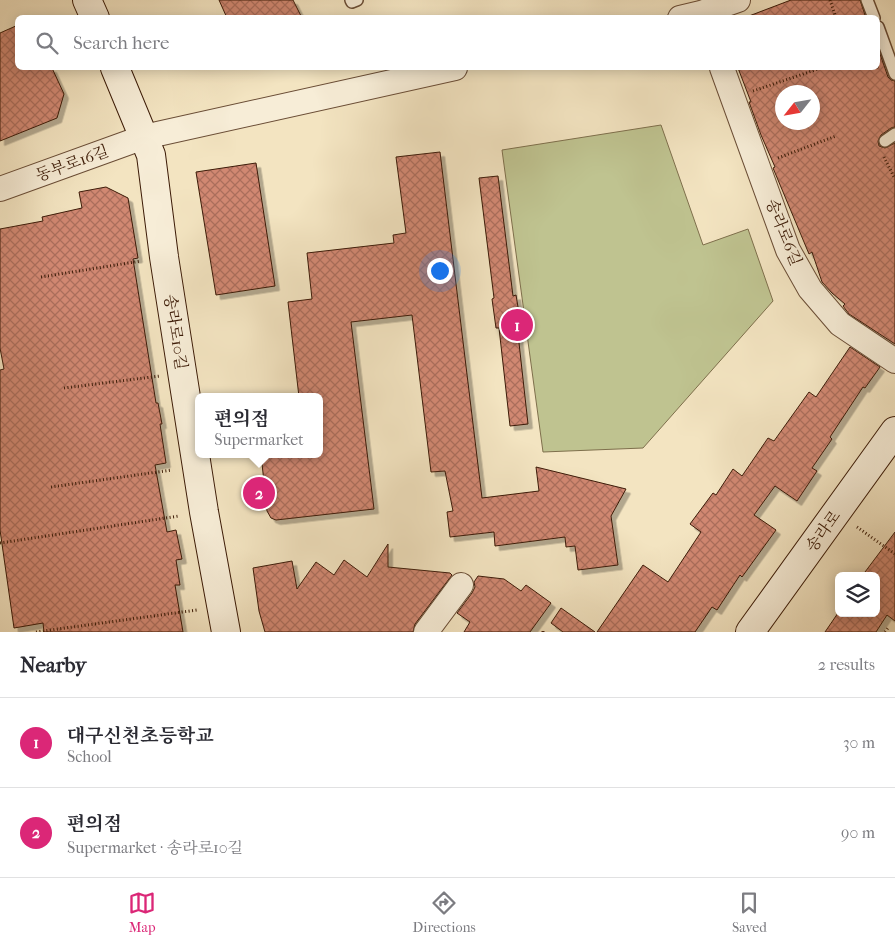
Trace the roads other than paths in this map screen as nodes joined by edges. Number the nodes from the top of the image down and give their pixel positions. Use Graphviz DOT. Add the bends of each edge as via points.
graph roads {
  1 [pos="87,0"];
  2 [pos="351,0"];
  3 [pos="358,0"];
  4 [pos="738,0"];
  5 [pos="867,0"];
  6 [pos="695,12"];
  7 [pos="93,15"];
  8 [pos="873,15"];
  9 [pos="880,33"];
  10 [pos="116,70"];
  11 [pos="446,70"];
  12 [pos="723,70"];
  13 [pos="895,74"];
  14 [pos="144,137"];
  15 [pos="0,189"];
  16 [pos="895,361"];
  17 [pos="895,430"];
  18 [pos="195,448"];
  19 [pos="197,458"];
  20 [pos="461,585"];
  21 [pos="223,620"];
  22 [pos="426,632"];
  23 [pos="750,632"];
  1 -- 7 [label="street"];
  2 -- 3 [label="lane"];
  4 -- 6 [label="street"];
  5 -- 8 [label="lane"];
  9 -- 13 [label="lane"];
  10 -- 14 [label="street, 송라로10길"];
  11 -- 14 [label="street, 동부로16길"];
  12 -- 16 [label="street, 송라로6길" via="788,250 810,289 840,324"];
  14 -- 15 [label="street, 동부로16길"];
  14 -- 18 [label="street, 송라로10길" via="151,155"];
  17 -- 23 [label="street, 송라로"];
  19 -- 21 [label="street, 송라로10길"];
  20 -- 22 [label="street"];
}
